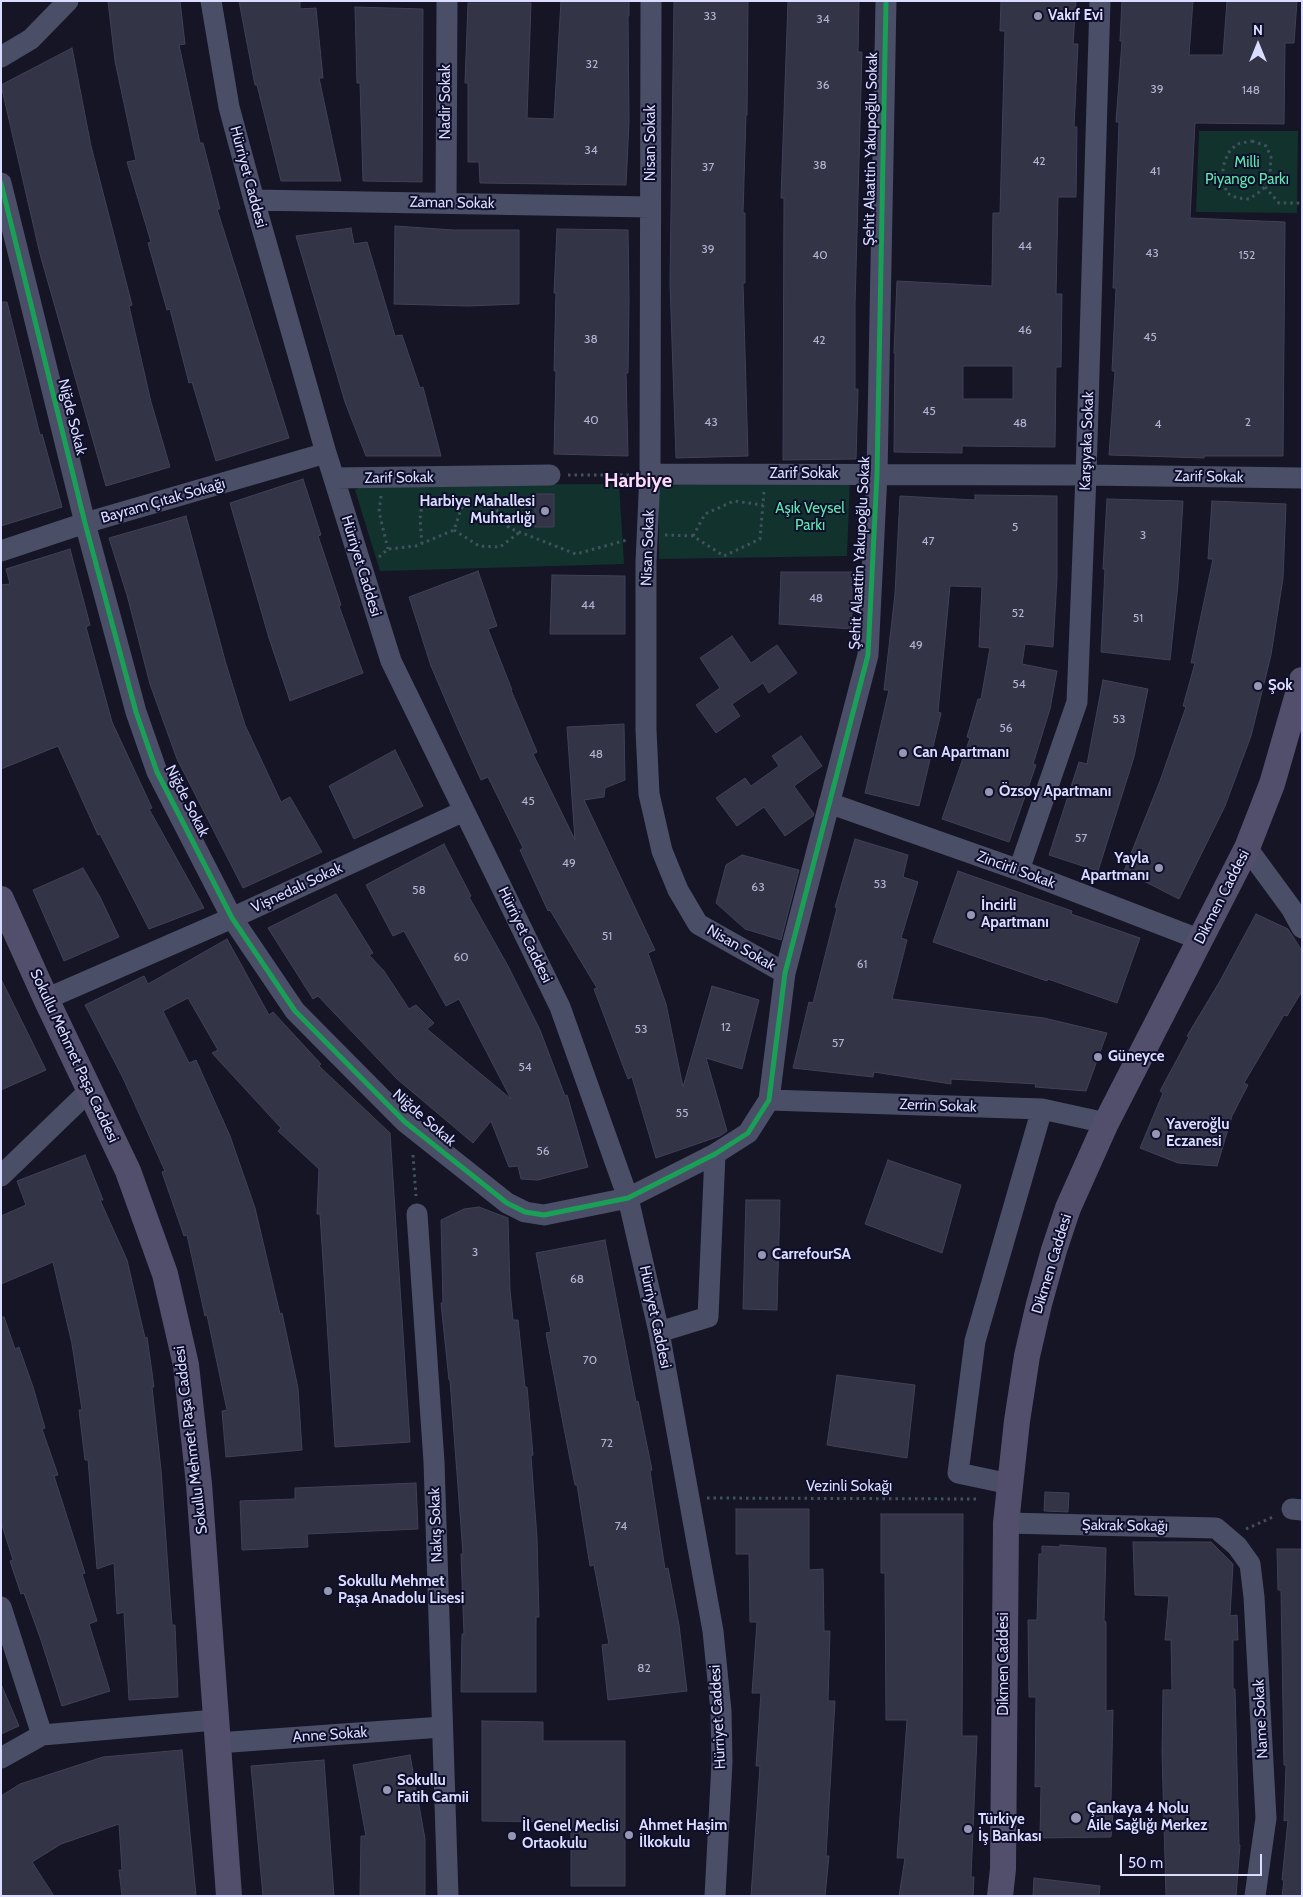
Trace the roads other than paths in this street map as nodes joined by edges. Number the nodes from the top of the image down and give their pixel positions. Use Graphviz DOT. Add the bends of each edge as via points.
graph roads {
  1 [pos="68,1"];
  2 [pos="211,1"];
  3 [pos="447,1"];
  4 [pos="651,1"];
  5 [pos="886,1"];
  6 [pos="1100,1"];
  7 [pos="1,58"];
  8 [pos="1,182"];
  9 [pos="254,200"];
  10 [pos="446,203"];
  11 [pos="650,207"];
  12 [pos="326,453"];
  13 [pos="650,474"];
  14 [pos="877,474"];
  15 [pos="550,475"];
  16 [pos="1086,475"];
  17 [pos="336,478"];
  18 [pos="1302,478"];
  19 [pos="85,523"];
  20 [pos="1,551"];
  21 [pos="1302,680"];
  22 [pos="829,803"];
  23 [pos="464,811"];
  24 [pos="1247,848"];
  25 [pos="1019,870"];
  26 [pos="1,899"];
  27 [pos="232,918"];
  28 [pos="1302,928"];
  29 [pos="1200,940"];
  30 [pos="786,973"];
  31 [pos="46,999"];
  32 [pos="90,1090"];
  33 [pos="769,1100"];
  34 [pos="1042,1109"];
  35 [pos="1106,1123"];
  36 [pos="715,1154"];
  37 [pos="1,1176"];
  38 [pos="628,1198"];
  39 [pos="417,1214"];
  40 [pos="659,1332"];
  41 [pos="1009,1502"];
  42 [pos="1232,1541"];
  43 [pos="1,1607"];
  44 [pos="442,1727"];
  45 [pos="216,1732"];
  46 [pos="42,1734"];
  47 [pos="1,1758"];
  48 [pos="229,1896"];
  49 [pos="448,1896"];
  50 [pos="715,1896"];
  51 [pos="1000,1896"];
  52 [pos="1255,1896"];
  1 -- 7 [label="street" via="31,39"];
  2 -- 9 [label="street, Hürriyet Caddesi" via="229,107"];
  3 -- 10 [label="street, Nadir Sokak"];
  4 -- 11 [label="street, Nisan Sokak"];
  5 -- 14 [label="street, Şehit Alaattin Yakupoğlu Sokak"];
  6 -- 16 [label="street, Karşıyaka Sokak"];
  8 -- 19 [label="street, Niğde Sokak"];
  9 -- 10 [label="street, Zaman Sokak"];
  9 -- 12 [label="street, Hürriyet Caddesi"];
  10 -- 11 [label="street, Zaman Sokak"];
  11 -- 13 [label="street, Nisan Sokak"];
  12 -- 17 [label="street, Hürriyet Caddesi"];
  12 -- 19 [label="street, Bayram Çıtak Sokağı"];
  13 -- 14 [label="street, Zarif Sokak"];
  13 -- 30 [label="street, Nisan Sokak" via="646,730 649,794 662,851 678,890 698,924"];
  14 -- 16 [label="street, Zarif Sokak"];
  14 -- 22 [label="street, Şehit Alaattin Yakupoğlu Sokak" via="868,655"];
  15 -- 17 [label="street, Zarif Sokak"];
  16 -- 18 [label="street, Zarif Sokak"];
  16 -- 25 [label="street, Karşıyaka Sokak" via="1077,702"];
  17 -- 23 [label="street, Hürriyet Caddesi" via="391,661"];
  19 -- 20 [label="street, Bayram Çıtak Sokağı"];
  19 -- 27 [label="street, Niğde Sokak" via="136,712 157,772"];
  21 -- 24 [label="main road, Dikmen Caddesi" via="1272,784"];
  22 -- 25 [label="street, Zincirli Sokak"];
  22 -- 30 [label="street, Şehit Alaattin Yakupoğlu Sokak"];
  23 -- 27 [label="street, Vişnedalı Sokak"];
  23 -- 38 [label="street, Hürriyet Caddesi" via="560,1008"];
  24 -- 28 [label="street"];
  24 -- 29 [label="main road, Dikmen Caddesi"];
  25 -- 29 [label="street, Zincirli Sokak"];
  26 -- 31 [label="main road, Sokullu Mehmet Paşa Caddesi"];
  27 -- 31 [label="street, Vişnedalı Sokak"];
  27 -- 38 [label="street, Niğde Sokak" via="295,1011 412,1127 507,1203 525,1212 544,1215"];
  29 -- 35 [label="main road, Dikmen Caddesi"];
  30 -- 33 [label="street, Şehit Alaattin Yakupoğlu Sokak"];
  31 -- 32 [label="main road, Sokullu Mehmet Paşa Caddesi"];
  32 -- 37 [label="street"];
  32 -- 45 [label="main road, Sokullu Mehmet Paşa Caddesi" via="128,1171 165,1274 186,1365 199,1484"];
  33 -- 34 [label="street, Zerrin Sokak"];
  33 -- 36 [label="street, Şehit Alaattin Yakupoğlu Sokak" via="748,1134"];
  34 -- 35 [label="street, Zerrin Sokak"];
  34 -- 41 [label="street, Şakrak Sokağı" via="975,1342 958,1473"];
  35 -- 41 [label="main road, Dikmen Caddesi" via="1068,1208 1039,1304 1027,1356"];
  36 -- 38 [label="street, Şehit Alaattin Yakupoğlu Sokak"];
  36 -- 40 [label="street" via="708,1317"];
  38 -- 40 [label="street, Hürriyet Caddesi"];
  39 -- 44 [label="street, Nakış Sokak" via="434,1462"];
  40 -- 50 [label="street, Hürriyet Caddesi" via="713,1631 721,1711 722,1762"];
  41 -- 42 [label="street, Şakrak Sokağı" via="1216,1528"];
  41 -- 51 [label="main road, Dikmen Caddesi"];
  42 -- 52 [label="street, Name Sokak" via="1250,1564 1255,1616 1266,1818"];
  43 -- 46 [label="street"];
  44 -- 45 [label="street, Anne Sokak"];
  44 -- 49 [label="street, Nakış Sokak"];
  45 -- 46 [label="street, Anne Sokak"];
  45 -- 48 [label="main road, Sokullu Mehmet Paşa Caddesi"];
  46 -- 47 [label="street"];
}
